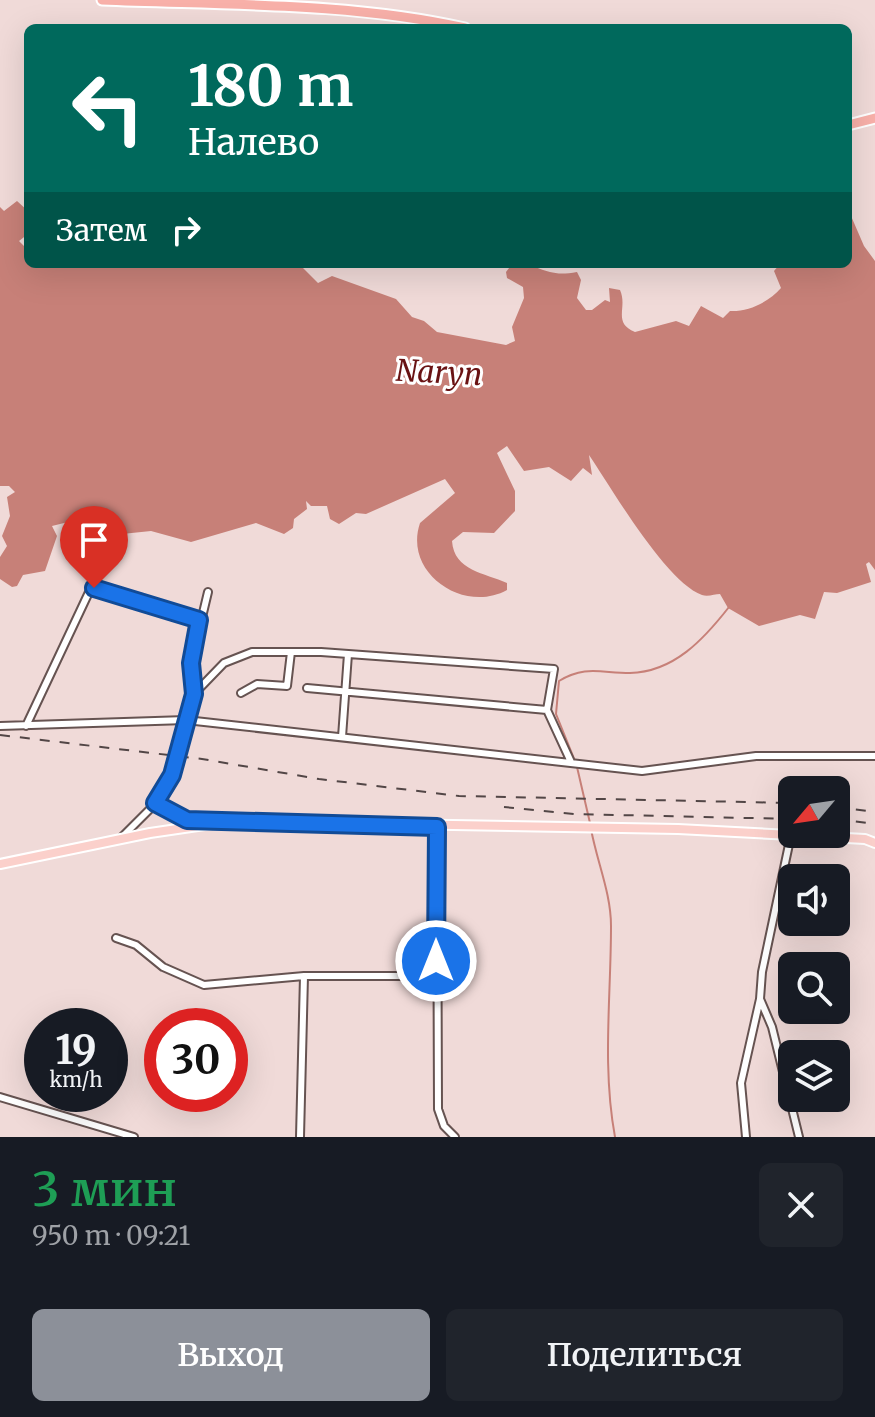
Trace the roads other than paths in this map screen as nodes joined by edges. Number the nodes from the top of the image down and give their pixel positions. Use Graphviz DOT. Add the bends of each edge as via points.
graph roads {
  1 [pos="102,0"];
  2 [pos="447,24"];
  3 [pos="875,118"];
  4 [pos="852,124"];
  5 [pos="208,592"];
  6 [pos="199,620"];
  7 [pos="291,652"];
  8 [pos="348,654"];
  9 [pos="307,688"];
  10 [pos="346,691"];
  11 [pos="241,693"];
  12 [pos="194,694"];
  13 [pos="547,710"];
  14 [pos="186,720"];
  15 [pos="0,726"];
  16 [pos="26,726"];
  17 [pos="342,737"];
  18 [pos="875,756"];
  19 [pos="571,762"];
  20 [pos="155,803"];
  21 [pos="232,821"];
  22 [pos="437,827"];
  23 [pos="778,834"];
  24 [pos="850,838"];
  25 [pos="119,840"];
  26 [pos="875,843"];
  27 [pos="788,848"];
  28 [pos="0,864"];
  29 [pos="116,938"];
  30 [pos="304,976"];
  31 [pos="435,976"];
  32 [pos="760,999"];
  33 [pos="0,1097"];
  34 [pos="134,1137"];
  35 [pos="300,1137"];
  36 [pos="455,1137"];
  37 [pos="746,1137"];
  38 [pos="799,1137"];
  1 -- 2 [label="highway" via="360,13"];
  3 -- 4 [label="highway"];
  5 -- 6 [label="street"];
  6 -- 12 [label="street" via="191,663"];
  6 -- 16 [label="street" via="90,590"];
  7 -- 8 [label="street"];
  7 -- 11 [label="street" via="287,686 257,684"];
  7 -- 12 [label="street" via="252,652 224,663"];
  8 -- 10 [label="street"];
  8 -- 13 [label="street" via="554,669"];
  9 -- 10 [label="street"];
  10 -- 13 [label="street"];
  10 -- 17 [label="street"];
  12 -- 14 [label="street"];
  13 -- 19 [label="street"];
  14 -- 16 [label="street"];
  14 -- 17 [label="street"];
  14 -- 20 [label="street" via="172,775"];
  15 -- 16 [label="street"];
  17 -- 19 [label="street"];
  18 -- 19 [label="street" via="756,756 642,771"];
  20 -- 21 [label="street" via="187,820"];
  20 -- 25 [label="street"];
  21 -- 22 [label="main road"];
  21 -- 25 [label="main road"];
  22 -- 23 [label="main road"];
  22 -- 31 [label="street"];
  24 -- 26 [label="main road"];
  25 -- 28 [label="main road"];
  27 -- 32 [label="street"];
  29 -- 30 [label="street" via="204,985"];
  30 -- 31 [label="street"];
  30 -- 35 [label="street"];
  31 -- 36 [label="street" via="438,1109"];
  32 -- 37 [label="street" via="741,1083"];
  32 -- 38 [label="street"];
  33 -- 34 [label="street"];
}
